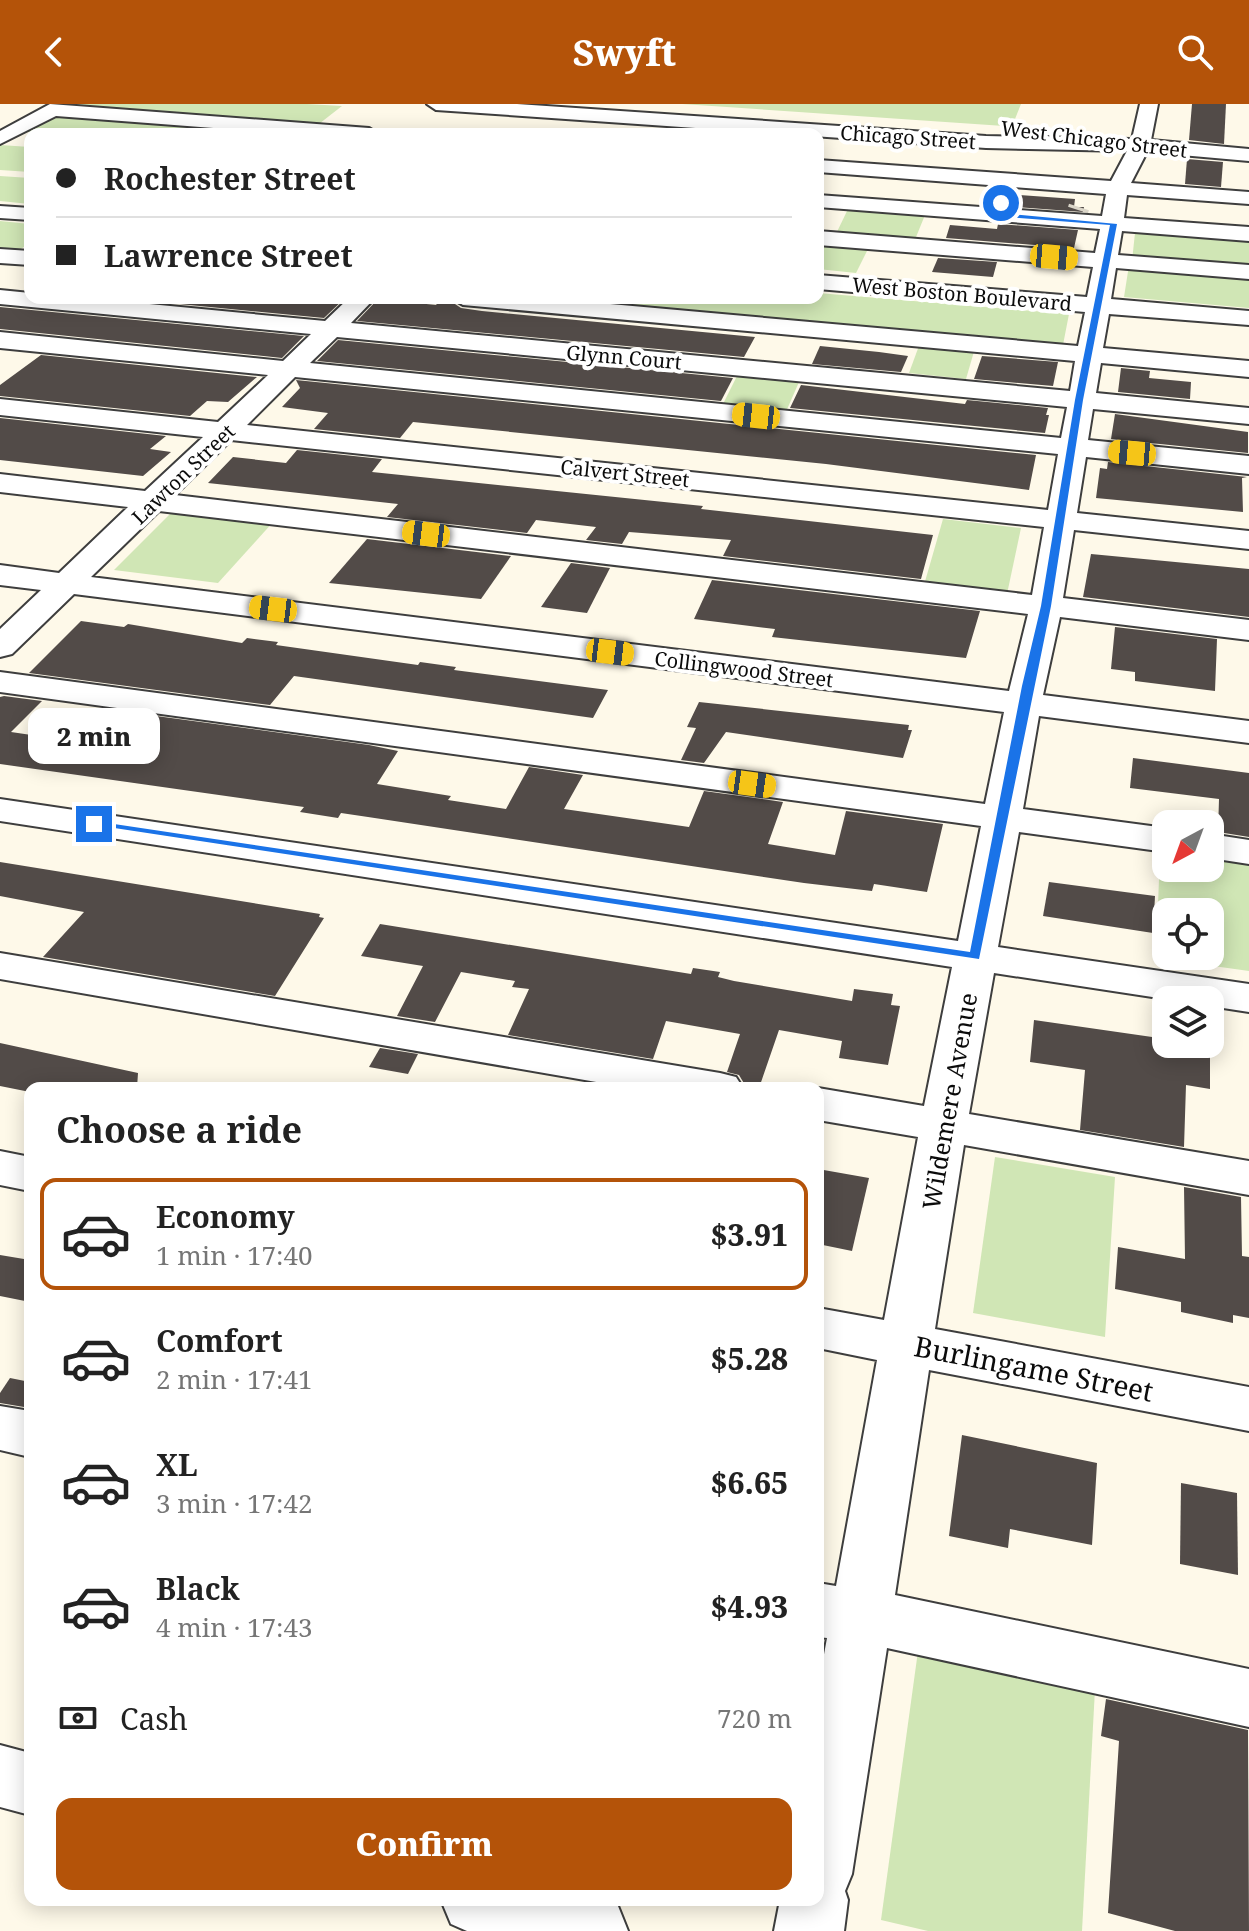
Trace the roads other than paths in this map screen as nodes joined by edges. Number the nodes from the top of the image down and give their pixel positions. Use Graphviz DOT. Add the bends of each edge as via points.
graph roads {
  1 [pos="436,104"];
  2 [pos="652,104"];
  3 [pos="1149,104"];
  4 [pos="59,107"];
  5 [pos="561,108"];
  6 [pos="781,120"];
  7 [pos="300,128"];
  8 [pos="540,128"];
  9 [pos="0,138"];
  10 [pos="24,140"];
  11 [pos="1154,147"];
  12 [pos="1249,155"];
  13 [pos="824,168"];
  14 [pos="859,182"];
  15 [pos="1008,185"];
  16 [pos="824,198"];
  17 [pos="1176,198"];
  18 [pos="1249,198"];
  19 [pos="1249,208"];
  20 [pos="1091,209"];
  21 [pos="0,212"];
  22 [pos="24,214"];
  23 [pos="996,214"];
  24 [pos="1249,224"];
  25 [pos="1249,234"];
  26 [pos="824,237"];
  27 [pos="0,256"];
  28 [pos="24,258"];
  29 [pos="1249,272"];
  30 [pos="824,283"];
  31 [pos="0,297"];
  32 [pos="24,299"];
  33 [pos="72,304"];
  34 [pos="357,304"];
  35 [pos="529,304"];
  36 [pos="1100,306"];
  37 [pos="1249,318"];
  38 [pos="331,329"];
  39 [pos="0,340"];
  40 [pos="1089,355"];
  41 [pos="289,369"];
  42 [pos="1249,369"];
  43 [pos="1079,400"];
  44 [pos="0,407"];
  45 [pos="1249,416"];
  46 [pos="229,430"];
  47 [pos="1074,447"];
  48 [pos="1249,465"];
  49 [pos="0,483"];
  50 [pos="155,502"];
  51 [pos="1061,520"];
  52 [pos="1249,540"];
  53 [pos="0,575"];
  54 [pos="67,583"];
  55 [pos="1046,606"];
  56 [pos="1249,630"];
  57 [pos="0,647"];
  58 [pos="0,682"];
  59 [pos="1025,704"];
  60 [pos="1249,732"];
  61 [pos="0,810"];
  62 [pos="1002,818"];
  63 [pos="1152,838"];
  64 [pos="1224,848"];
  65 [pos="1249,852"];
  66 [pos="975,957"];
  67 [pos="0,966"];
  68 [pos="1249,998"];
  69 [pos="685,1082"];
  70 [pos="824,1105"];
  71 [pos="943,1127"];
  72 [pos="0,1168"];
  73 [pos="24,1173"];
  74 [pos="1249,1178"];
  75 [pos="824,1329"];
  76 [pos="906,1344"];
  77 [pos="1249,1409"];
  78 [pos="0,1428"];
  79 [pos="24,1433"];
  80 [pos="839,1613"];
  81 [pos="1249,1698"];
  82 [pos="0,1776"];
  83 [pos="24,1782"];
  84 [pos="824,1799"];
  85 [pos="498,1906"];
  86 [pos="813,1906"];
  87 [pos="593,1931"];
  88 [pos="809,1931"];
  1 -- 5 [label="street, Chicago Street"];
  2 -- 6 [label="street"];
  3 -- 11 [label="street"];
  4 -- 7 [label="street"];
  4 -- 9 [label="street"];
  5 -- 6 [label="street, Chicago Street"];
  5 -- 8 [label="street"];
  6 -- 11 [label="street, Chicago Street" via="1022,131"];
  9 -- 10 [label="street"];
  11 -- 12 [label="street, West Chicago Street"];
  11 -- 17 [label="street"];
  11 -- 20 [label="street, Wildemere Avenue"];
  13 -- 14 [label="street"];
  14 -- 15 [label="street"];
  14 -- 16 [label="street"];
  14 -- 23 [label="street"];
  15 -- 20 [label="street"];
  15 -- 23 [label="street"];
  17 -- 18 [label="street"];
  17 -- 19 [label="street"];
  17 -- 20 [label="street"];
  17 -- 24 [label="street" via="1175,217"];
  20 -- 23 [label="street"];
  20 -- 25 [label="street"];
  20 -- 26 [label="street"];
  20 -- 29 [label="street"];
  20 -- 36 [label="street, Wildemere Avenue"];
  21 -- 22 [label="street"];
  27 -- 28 [label="street"];
  30 -- 36 [label="street, West Boston Boulevard"];
  31 -- 32 [label="street, Glynn Court"];
  33 -- 38 [label="street, Glynn Court"];
  34 -- 38 [label="street, Lawton Street"];
  35 -- 40 [label="street"];
  36 -- 37 [label="street, West Boston Boulevard"];
  36 -- 40 [label="street, Wildemere Avenue"];
  38 -- 41 [label="street, Lawton Street"];
  38 -- 43 [label="street, Glynn Court"];
  39 -- 41 [label="street"];
  40 -- 42 [label="street"];
  40 -- 43 [label="street, Wildemere Avenue"];
  41 -- 46 [label="street, Lawton Street"];
  41 -- 47 [label="street"];
  43 -- 45 [label="street, Glynn Court"];
  43 -- 47 [label="street, Wildemere Avenue"];
  44 -- 46 [label="street, Calvert Street"];
  46 -- 50 [label="street, Lawton Street"];
  46 -- 51 [label="street, Calvert Street"];
  47 -- 48 [label="street"];
  47 -- 51 [label="street, Wildemere Avenue"];
  49 -- 50 [label="street"];
  50 -- 54 [label="street, Lawton Street"];
  50 -- 55 [label="street"];
  51 -- 52 [label="street, Calvert Street"];
  51 -- 55 [label="street, Wildemere Avenue"];
  53 -- 54 [label="street, Collingwood Street"];
  54 -- 57 [label="street, Lawton Street"];
  54 -- 59 [label="street, Collingwood Street"];
  55 -- 56 [label="street"];
  55 -- 59 [label="street, Wildemere Avenue"];
  58 -- 62 [label="street"];
  59 -- 60 [label="street, Collingwood Street"];
  59 -- 62 [label="street, Wildemere Avenue"];
  61 -- 66 [label="street"];
  62 -- 63 [label="street"];
  62 -- 66 [label="street, Wildemere Avenue"];
  64 -- 65 [label="street"];
  66 -- 68 [label="street"];
  66 -- 71 [label="street, Wildemere Avenue"];
  67 -- 69 [label="street"];
  70 -- 71 [label="street"];
  71 -- 74 [label="street"];
  71 -- 76 [label="street, Wildemere Avenue"];
  72 -- 73 [label="street"];
  75 -- 76 [label="street, Burlingame Street"];
  76 -- 77 [label="street, Burlingame Street"];
  76 -- 80 [label="street, Wildemere Avenue"];
  78 -- 79 [label="street"];
  80 -- 81 [label="street"];
  80 -- 84 [label="street, Wildemere Avenue"];
  82 -- 83 [label="street"];
  85 -- 87 [label="street"];
  86 -- 88 [label="street"];
}
